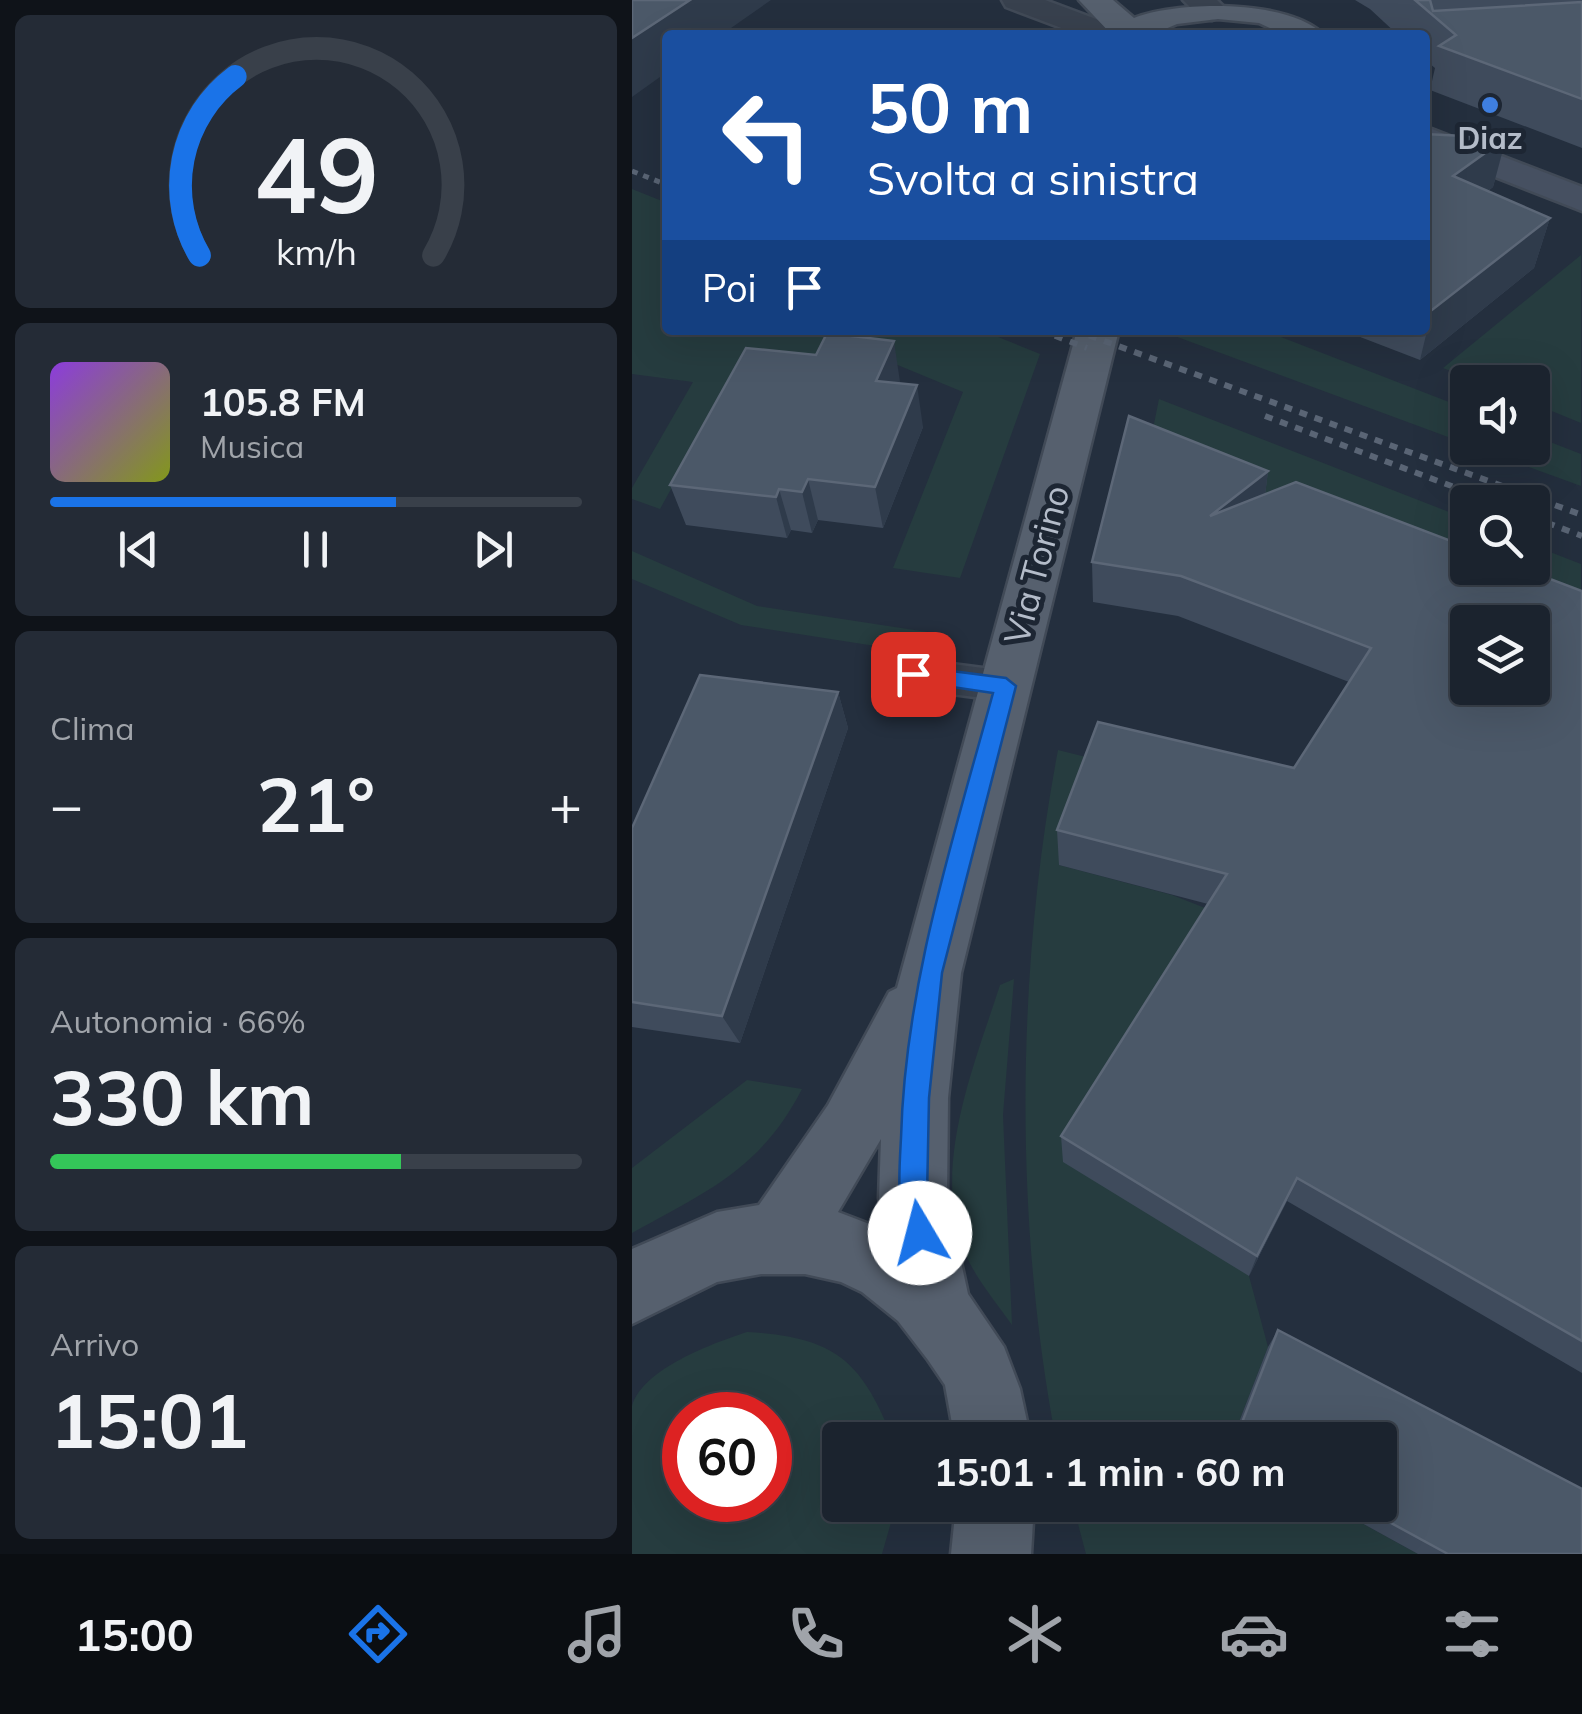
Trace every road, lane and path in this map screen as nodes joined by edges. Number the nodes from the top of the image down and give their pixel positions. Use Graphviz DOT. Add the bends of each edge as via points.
graph roads {
  1 [pos="1017,0"];
  2 [pos="1094,0"];
  3 [pos="1146,0"];
  4 [pos="1203,7"];
  5 [pos="1111,30"];
  6 [pos="1120,30"];
  7 [pos="1133,30"];
  8 [pos="1301,30"];
  9 [pos="1430,138"];
  10 [pos="1582,200"];
  11 [pos="1097,335"];
  12 [pos="913,674"];
  13 [pos="1006,686"];
  14 [pos="930,973"];
  15 [pos="778,1236"];
  16 [pos="632,1288"];
  17 [pos="934,1303"];
  18 [pos="990,1422"];
  19 [pos="994,1522"];
  20 [pos="991,1554"];
  1 -- 5 [label="street"];
  2 -- 6 [label="main road"];
  3 -- 4 [label="main road"];
  4 -- 7 [label="main road"];
  4 -- 8 [label="main road" via="1257,14"];
  9 -- 10 [label="street"];
  11 -- 13 [label="main road, Via Torino"];
  12 -- 13 [label="lane"];
  13 -- 14 [label="main road, Via Torino"];
  14 -- 15 [label="main road, Via Torino" via="866,1106 818,1187"];
  14 -- 17 [label="main road, Via Torino" via="915,1098 913,1198"];
  15 -- 16 [label="main road, Via Torino" via="716,1246"];
  15 -- 17 [label="main road, Via Torino" via="836,1243 888,1265"];
  17 -- 18 [label="main road, Via Torino" via="978,1371"];
  19 -- 20 [label="main road"];
}
